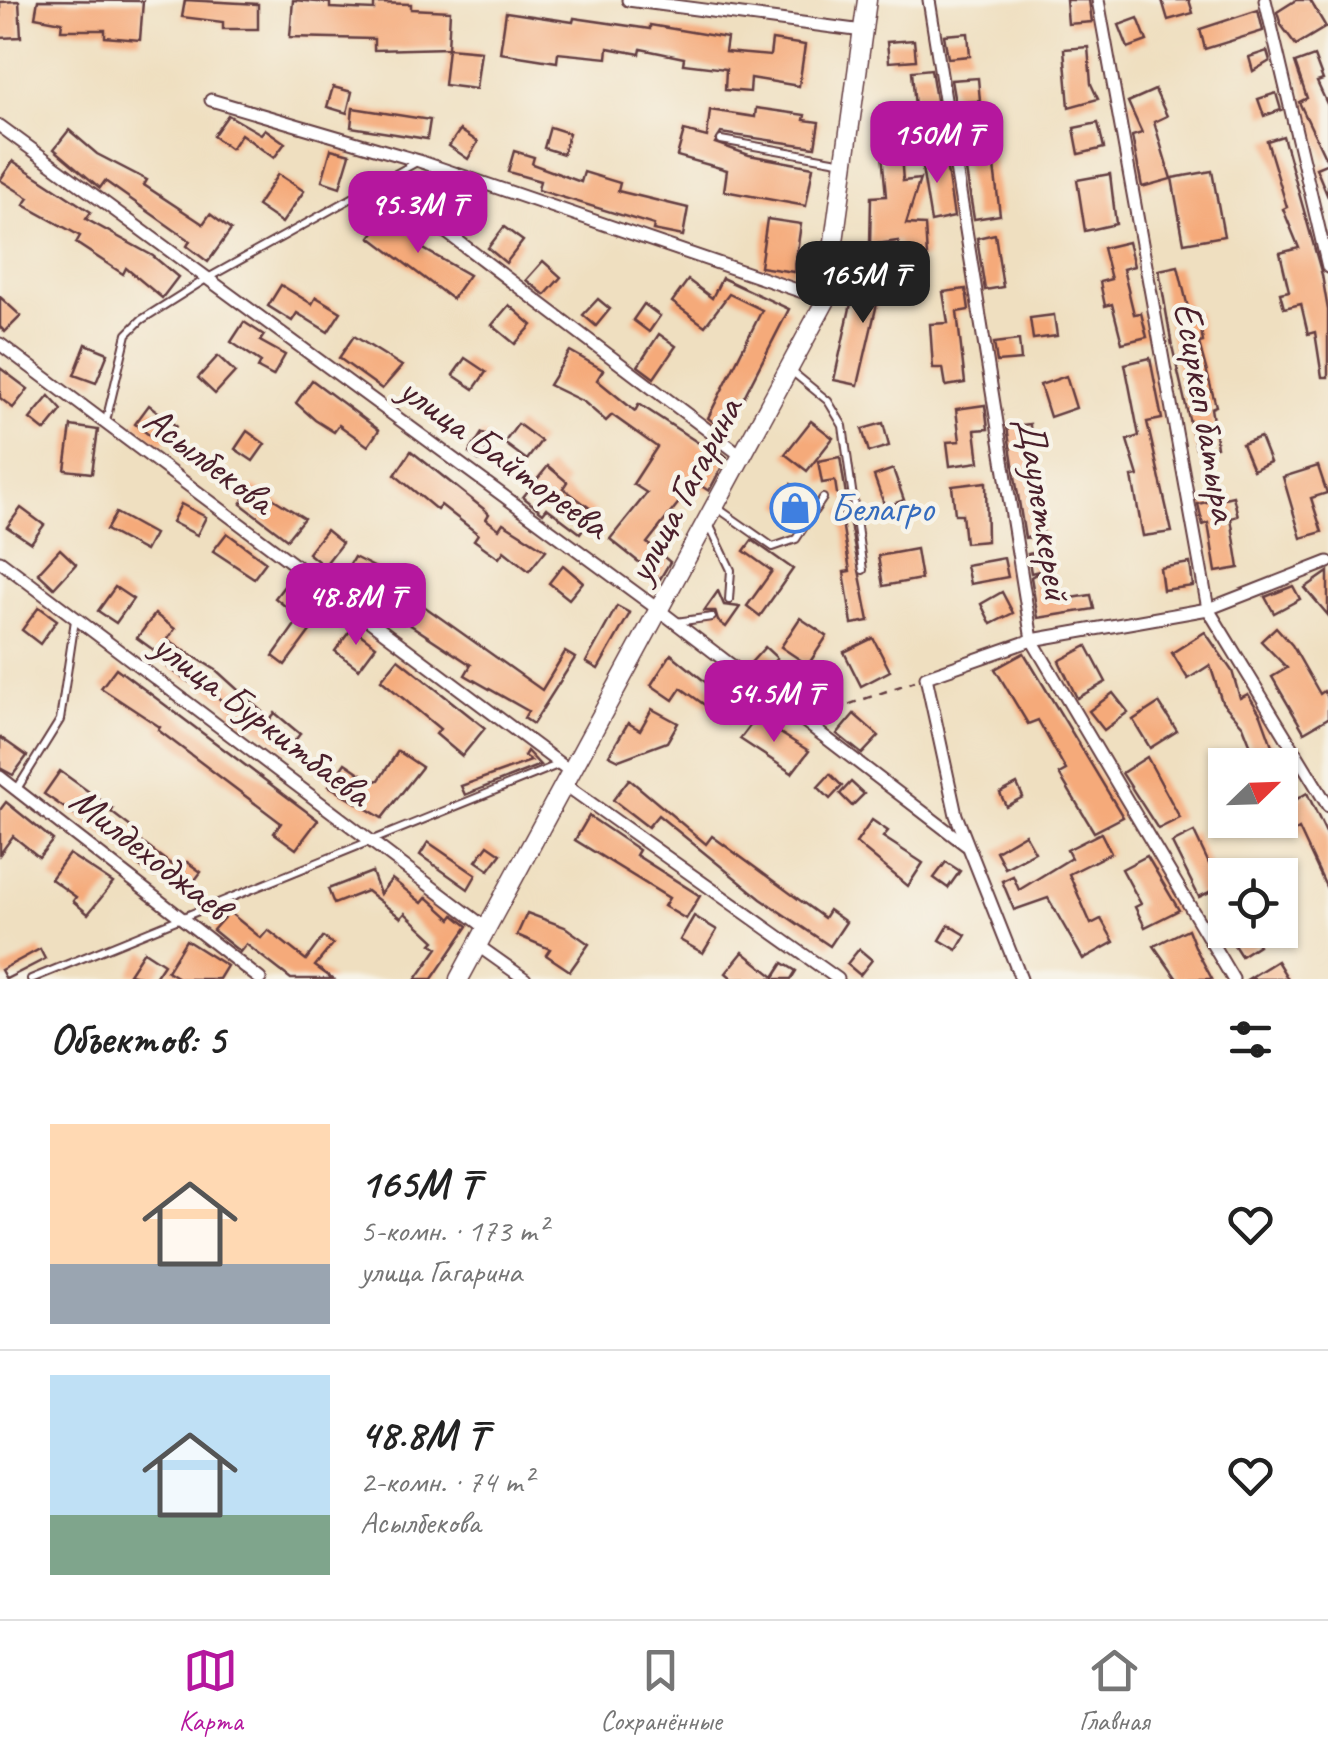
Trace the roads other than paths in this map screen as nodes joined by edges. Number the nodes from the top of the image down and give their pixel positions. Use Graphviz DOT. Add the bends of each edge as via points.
graph roads {
  1 [pos="628,0"];
  2 [pos="867,0"];
  3 [pos="929,0"];
  4 [pos="1098,0"];
  5 [pos="1265,0"];
  6 [pos="863,31"];
  7 [pos="211,100"];
  8 [pos="0,126"];
  9 [pos="720,140"];
  10 [pos="419,161"];
  11 [pos="845,162"];
  12 [pos="380,182"];
  13 [pos="1328,267"];
  14 [pos="206,278"];
  15 [pos="826,300"];
  16 [pos="0,344"];
  17 [pos="789,369"];
  18 [pos="106,422"];
  19 [pos="742,456"];
  20 [pos="824,498"];
  21 [pos="711,514"];
  22 [pos="0,561"];
  23 [pos="1328,562"];
  24 [pos="863,570"];
  25 [pos="729,600"];
  26 [pos="1208,609"];
  27 [pos="659,610"];
  28 [pos="75,616"];
  29 [pos="712,616"];
  30 [pos="675,622"];
  31 [pos="1032,640"];
  32 [pos="566,773"];
  33 [pos="0,777"];
  34 [pos="16,790"];
  35 [pos="1328,806"];
  36 [pos="367,840"];
  37 [pos="966,844"];
  38 [pos="181,920"];
  39 [pos="481,936"];
  40 [pos="31,979"];
  41 [pos="260,979"];
  42 [pos="459,979"];
  43 [pos="525,979"];
  44 [pos="838,979"];
  45 [pos="1020,979"];
  46 [pos="1233,979"];
  1 -- 6 [label="street"];
  2 -- 6 [label="main road, улица Гагарина"];
  3 -- 31 [label="street, Даулеткерей"];
  4 -- 26 [label="street, Есиркеп батыра"];
  5 -- 13 [label="street"];
  6 -- 11 [label="main road, улица Гагарина"];
  7 -- 10 [label="street"];
  8 -- 14 [label="street, улица Байтореева"];
  9 -- 11 [label="lane"];
  10 -- 12 [label="lane"];
  10 -- 15 [label="street"];
  11 -- 15 [label="main road, улица Гагарина"];
  12 -- 14 [label="lane"];
  12 -- 19 [label="street"];
  14 -- 18 [label="lane" via="127,334"];
  14 -- 27 [label="street, улица Байтореева"];
  15 -- 17 [label="main road, улица Гагарина"];
  16 -- 18 [label="street, Асылбекова"];
  17 -- 19 [label="main road, улица Гагарина"];
  17 -- 24 [label="lane" via="828,401 843,426"];
  18 -- 32 [label="street, Асылбекова"];
  19 -- 21 [label="main road, улица Гагарина"];
  20 -- 21 [label="lane" via="796,539 773,547"];
  21 -- 25 [label="lane" via="732,570"];
  21 -- 27 [label="main road, улица Гагарина"];
  22 -- 28 [label="street, улица Буркитбаева"];
  23 -- 26 [label="street"];
  26 -- 31 [label="street"];
  26 -- 35 [label="street, Есиркеп батыра"];
  27 -- 30 [label="street, улица Байтореева"];
  27 -- 32 [label="main road, улица Гагарина"];
  28 -- 34 [label="lane" via="60,720"];
  28 -- 36 [label="street, улица Буркитбаева"];
  29 -- 30 [label="lane"];
  30 -- 37 [label="street, улица Байтореева"];
  31 -- 37 [label="street" via="926,678"];
  31 -- 46 [label="street, Даулеткерей"];
  32 -- 36 [label="lane"];
  32 -- 39 [label="main road, улица Гагарина"];
  32 -- 44 [label="street, Асылбекова"];
  33 -- 34 [label="street, Милдеходжаев"];
  34 -- 38 [label="street, Милдеходжаев"];
  36 -- 38 [label="lane"];
  36 -- 39 [label="street, улица Буркитбаева"];
  37 -- 45 [label="street"];
  38 -- 40 [label="lane"];
  38 -- 41 [label="street, Милдеходжаев"];
  39 -- 42 [label="main road, улица Гагарина"];
  39 -- 43 [label="street, улица Буркитбаева"];
}
